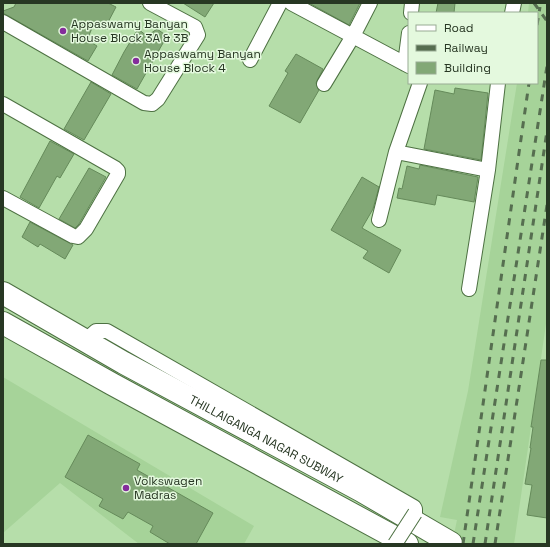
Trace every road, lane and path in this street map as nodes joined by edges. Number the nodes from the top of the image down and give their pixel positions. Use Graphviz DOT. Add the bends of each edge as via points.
graph roads {
  1 [pos="150,3"];
  2 [pos="280,3"];
  3 [pos="291,3"];
  4 [pos="370,3"];
  5 [pos="3,22"];
  6 [pos="353,36"];
  7 [pos="408,49"];
  8 [pos="250,60"];
  9 [pos="407,65"];
  10 [pos="324,84"];
  11 [pos="420,84"];
  12 [pos="498,84"];
  13 [pos="3,104"];
  14 [pos="396,152"];
  15 [pos="488,170"];
  16 [pos="3,198"];
  17 [pos="379,220"];
  18 [pos="469,289"];
  19 [pos="3,293"];
  20 [pos="3,323"];
  21 [pos="82,338"];
  22 [pos="66,358"];
  23 [pos="451,543"];
  24 [pos="396,544"];
  25 [pos="407,544"];
  1 -- 5 [label="street" via="195,27 198,35 158,99 152,104 144,103"];
  2 -- 8 [label="street"];
  3 -- 6 [label="street"];
  4 -- 6 [label="street"];
  6 -- 9 [label="street"];
  6 -- 10 [label="street"];
  7 -- 9 [label="street"];
  11 -- 14 [label="street"];
  12 -- 15 [label="street"];
  13 -- 16 [label="street" via="118,171 117,178 86,229 78,237"];
  14 -- 15 [label="street"];
  14 -- 17 [label="street"];
  15 -- 18 [label="street"];
  19 -- 21 [label="main road, THILLAIGANGA NAGAR SUBWAY"];
  20 -- 22 [label="main road, THILLAIGANGA NAGAR SUBWAY"];
  21 -- 22 [label="main road"];
  21 -- 23 [label="main road, THILLAIGANGA NAGAR SUBWAY" via="360,490"];
  21 -- 24 [label="street, bridge" via="96,331 107,330 414,507 414,513"];
  22 -- 25 [label="main road, THILLAIGANGA NAGAR SUBWAY"];
}
